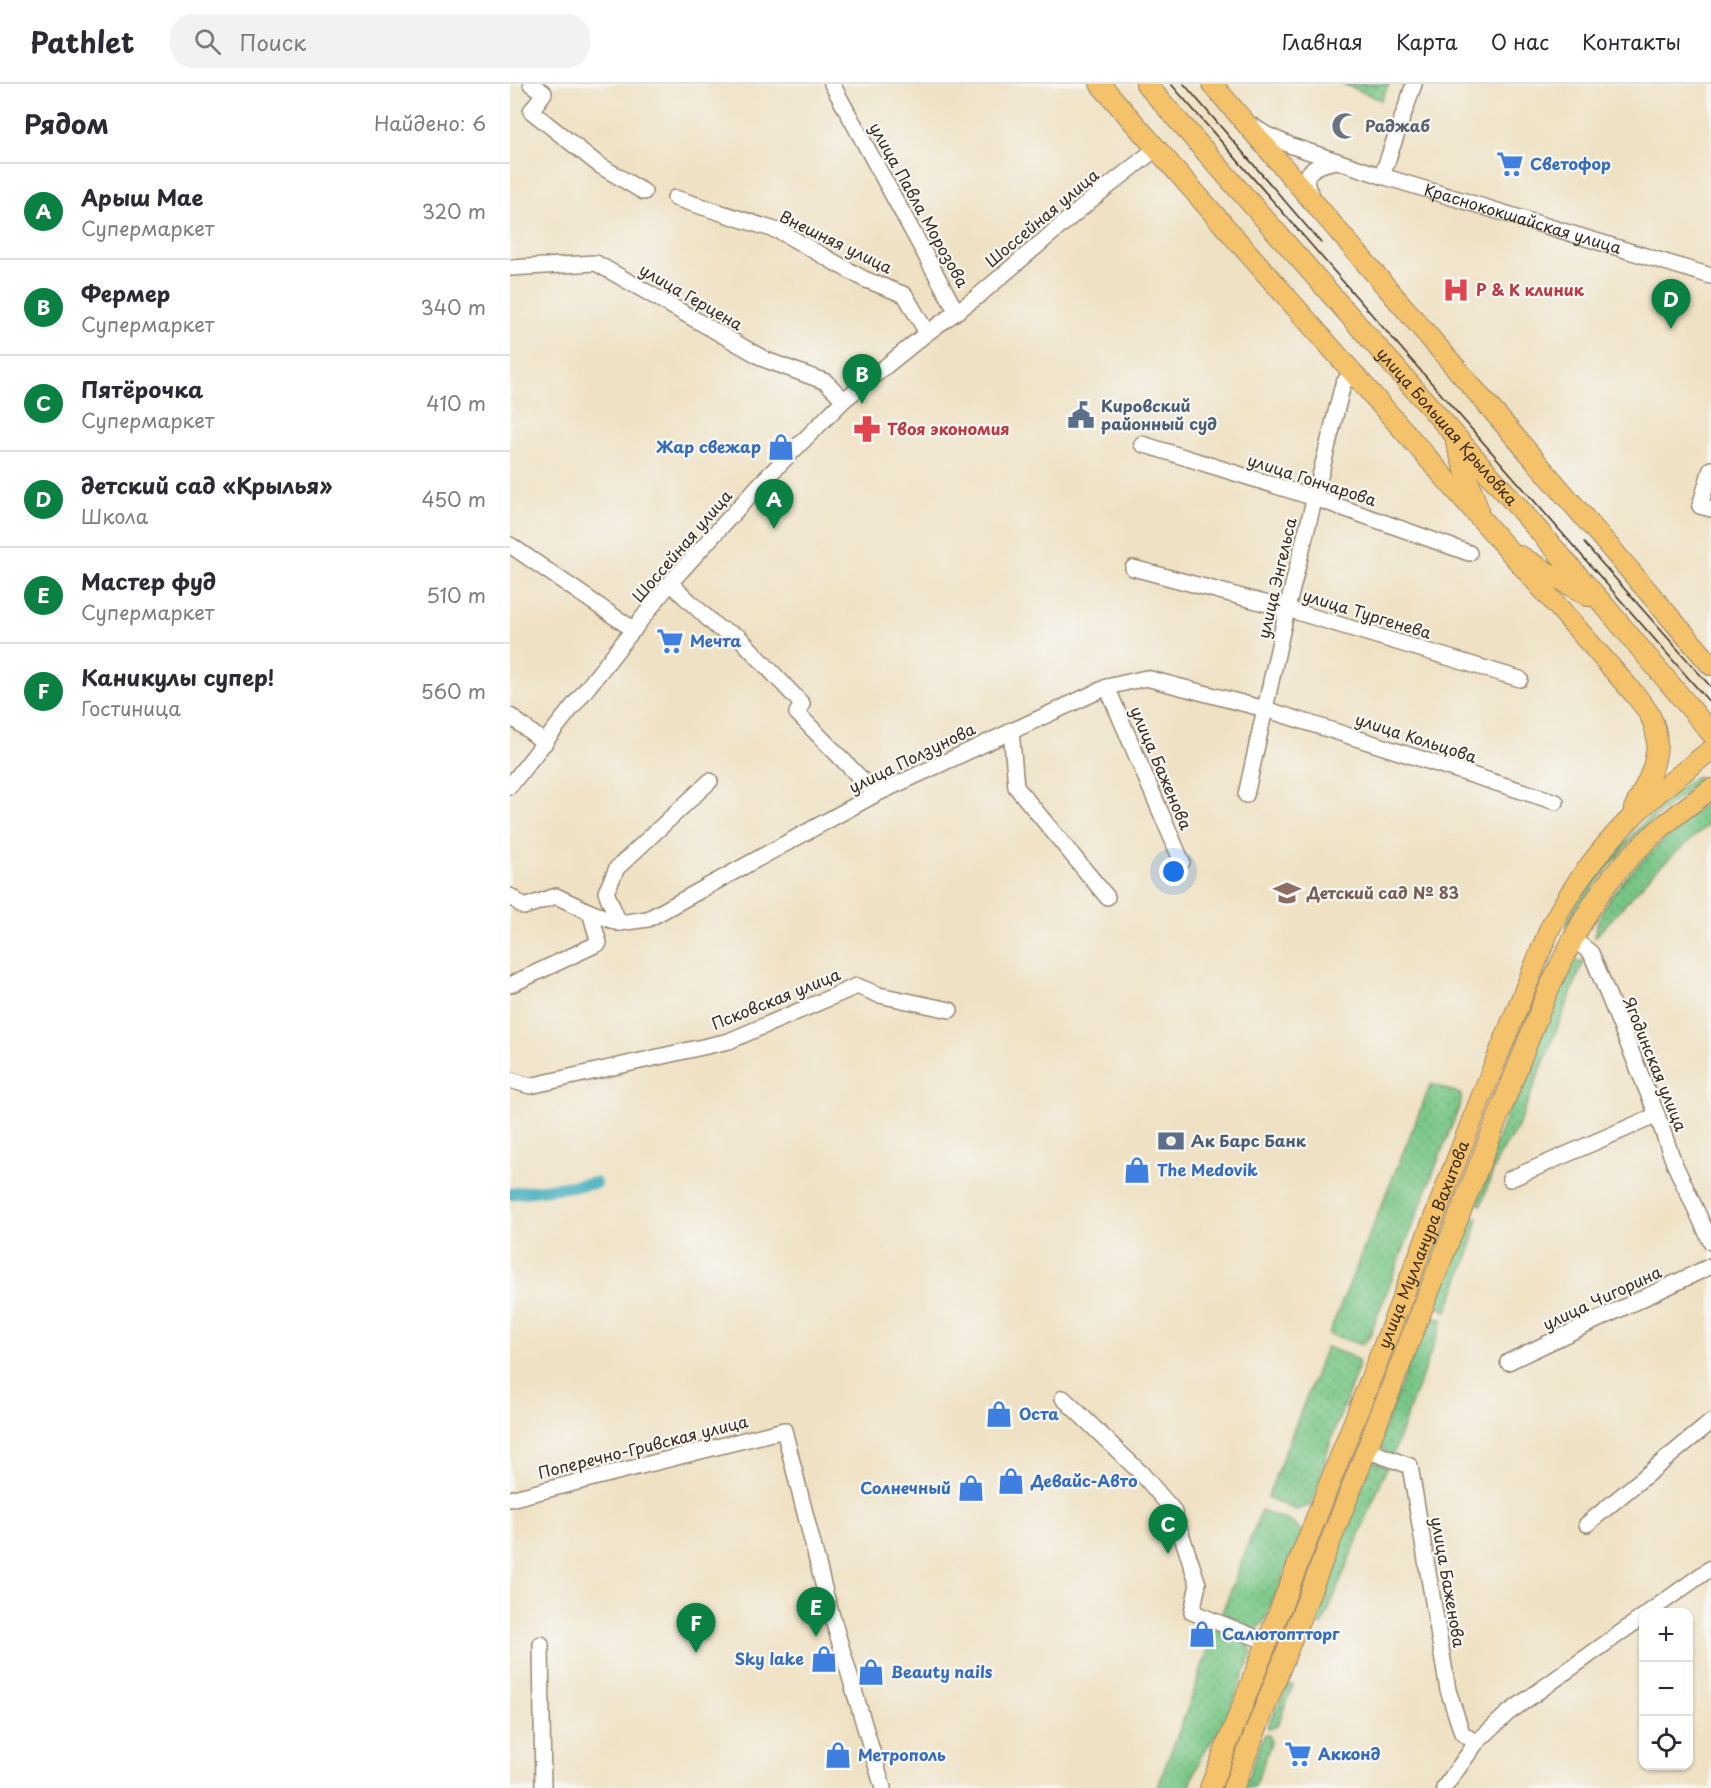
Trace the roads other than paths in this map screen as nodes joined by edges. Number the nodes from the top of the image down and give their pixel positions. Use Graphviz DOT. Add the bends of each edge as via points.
graph roads {
  1 [pos="531,84"];
  2 [pos="832,84"];
  3 [pos="1100,84"];
  4 [pos="1146,84"];
  5 [pos="1212,84"];
  6 [pos="1414,84"];
  7 [pos="1247,123"];
  8 [pos="1156,148"];
  9 [pos="1336,160"];
  10 [pos="1382,176"];
  11 [pos="644,192"];
  12 [pos="675,198"];
  13 [pos="1327,215"];
  14 [pos="510,268"];
  15 [pos="1711,276"];
  16 [pos="956,311"];
  17 [pos="927,333"];
  18 [pos="1352,372"];
  19 [pos="844,400"];
  20 [pos="1454,436"];
  21 [pos="1142,444"];
  22 [pos="1711,469"];
  23 [pos="1315,498"];
  24 [pos="1706,508"];
  25 [pos="1482,520"];
  26 [pos="510,545"];
  27 [pos="1505,546"];
  28 [pos="1469,553"];
  29 [pos="1133,568"];
  30 [pos="670,583"];
  31 [pos="1604,605"];
  32 [pos="1287,609"];
  33 [pos="634,630"];
  34 [pos="1711,665"];
  35 [pos="1520,679"];
  36 [pos="1107,687"];
  37 [pos="1265,709"];
  38 [pos="510,716"];
  39 [pos="1011,730"];
  40 [pos="1711,733"];
  41 [pos="545,743"];
  42 [pos="1711,750"];
  43 [pos="710,781"];
  44 [pos="510,786"];
  45 [pos="1711,789"];
  46 [pos="876,794"];
  47 [pos="1245,795"];
  48 [pos="1556,802"];
  49 [pos="1626,823"];
  50 [pos="1182,862"];
  51 [pos="510,896"];
  52 [pos="1107,897"];
  53 [pos="590,912"];
  54 [pos="619,923"];
  55 [pos="1572,938"];
  56 [pos="510,985"];
  57 [pos="950,1010"];
  58 [pos="510,1080"];
  59 [pos="1657,1115"];
  60 [pos="1510,1179"];
  61 [pos="1711,1242"];
  62 [pos="1711,1266"];
  63 [pos="1508,1362"];
  64 [pos="1063,1398"];
  65 [pos="1711,1422"];
  66 [pos="1366,1450"];
  67 [pos="510,1499"];
  68 [pos="1587,1524"];
  69 [pos="1711,1568"];
  70 [pos="1655,1608"];
  71 [pos="1639,1620"];
  72 [pos="1267,1642"];
  73 [pos="541,1644"];
  74 [pos="1476,1743"];
  75 [pos="543,1788"];
  76 [pos="883,1788"];
  77 [pos="1210,1788"];
  78 [pos="1233,1788"];
  79 [pos="1444,1788"];
  1 -- 11 [label="street" via="544,93 531,111 599,165"];
  2 -- 16 [label="street, улица Павла Морозова"];
  3 -- 8 [label="main road"];
  4 -- 20 [label="main road, улица Большая Крыловка"];
  5 -- 7 [label="main road, Краснококшайская улица"];
  6 -- 10 [label="street"];
  7 -- 9 [label="street, Краснококшайская улица" via="1274,138"];
  7 -- 13 [label="main road"];
  8 -- 16 [label="street, Шоссейная улица"];
  8 -- 18 [label="main road"];
  9 -- 10 [label="street, Краснококшайская улица"];
  9 -- 13 [label="street" via="1316,166 1306,180"];
  10 -- 15 [label="street, Краснококшайская улица"];
  12 -- 17 [label="street, Внешняя улица" via="781,232 864,279 905,295"];
  13 -- 34 [label="main road"];
  14 -- 19 [label="street, улица Герцена" via="596,263 766,360 826,382"];
  16 -- 17 [label="street, Шоссейная улица"];
  17 -- 19 [label="street, Шоссейная улица"];
  18 -- 23 [label="street, улица Энгельса" via="1343,384"];
  18 -- 25 [label="main road"];
  19 -- 30 [label="street, Шоссейная улица"];
  20 -- 25 [label="main road"];
  20 -- 31 [label="main road, улица Большая Крыловка"];
  21 -- 23 [label="street, улица Гончарова"];
  22 -- 24 [label="street"];
  23 -- 28 [label="street, улица Гончарова"];
  23 -- 32 [label="street, улица Энгельса"];
  25 -- 27 [label="main road"];
  26 -- 33 [label="street"];
  27 -- 31 [label="main road"];
  27 -- 49 [label="main road" via="1651,717 1657,737 1653,769"];
  29 -- 32 [label="street, улица Тургенева"];
  30 -- 33 [label="street, Шоссейная улица"];
  30 -- 46 [label="street" via="718,628 739,637 802,704 797,713"];
  31 -- 40 [label="main road, улица Большая Крыловка"];
  32 -- 35 [label="street, улица Тургенева"];
  32 -- 37 [label="street, улица Энгельса"];
  33 -- 41 [label="street, Шоссейная улица"];
  36 -- 37 [label="street, улица Ползунова" via="1146,678"];
  36 -- 39 [label="street, улица Ползунова"];
  36 -- 50 [label="street, улица Баженова"];
  37 -- 47 [label="street, улица Энгельса"];
  37 -- 48 [label="street, улица Кольцова"];
  38 -- 41 [label="street"];
  39 -- 46 [label="street, улица Ползунова"];
  39 -- 52 [label="street" via="1016,788"];
  41 -- 44 [label="street, Шоссейная улица"];
  42 -- 49 [label="main road, улица Мулланура Вахитова"];
  43 -- 54 [label="street" via="617,868 606,892"];
  45 -- 55 [label="main road, улица Мулланура Вахитова" via="1639,848 1609,881"];
  46 -- 54 [label="street, улица Ползунова" via="648,920"];
  49 -- 72 [label="main road, улица Мулланура Вахитова" via="1591,863 1550,928"];
  51 -- 53 [label="street, улица Ползунова" via="524,907 556,896"];
  53 -- 54 [label="street, улица Ползунова"];
  53 -- 56 [label="street" via="599,943"];
  55 -- 59 [label="street, Ягодинская улица" via="1591,953"];
  55 -- 66 [label="main road, улица Мулланура Вахитова"];
  57 -- 58 [label="street, Псковская улица" via="879,995 857,986 729,1041 530,1086"];
  59 -- 60 [label="street"];
  59 -- 61 [label="street, Ягодинская улица" via="1674,1163"];
  62 -- 63 [label="street, улица Чигорина"];
  64 -- 72 [label="street" via="1142,1474 1173,1510 1198,1584 1192,1612"];
  65 -- 68 [label="street"];
  66 -- 74 [label="street, улица Баженова" via="1410,1466 1449,1690 1462,1732"];
  66 -- 78 [label="main road, улица Мулланура Вахитова"];
  67 -- 76 [label="street, Поперечно-Гривская улица" via="784,1430 826,1596"];
  69 -- 70 [label="street"];
  71 -- 74 [label="street" via="1508,1713"];
  72 -- 77 [label="main road, улица Мулланура Вахитова"];
  73 -- 75 [label="street"];
  74 -- 79 [label="street"];
}
